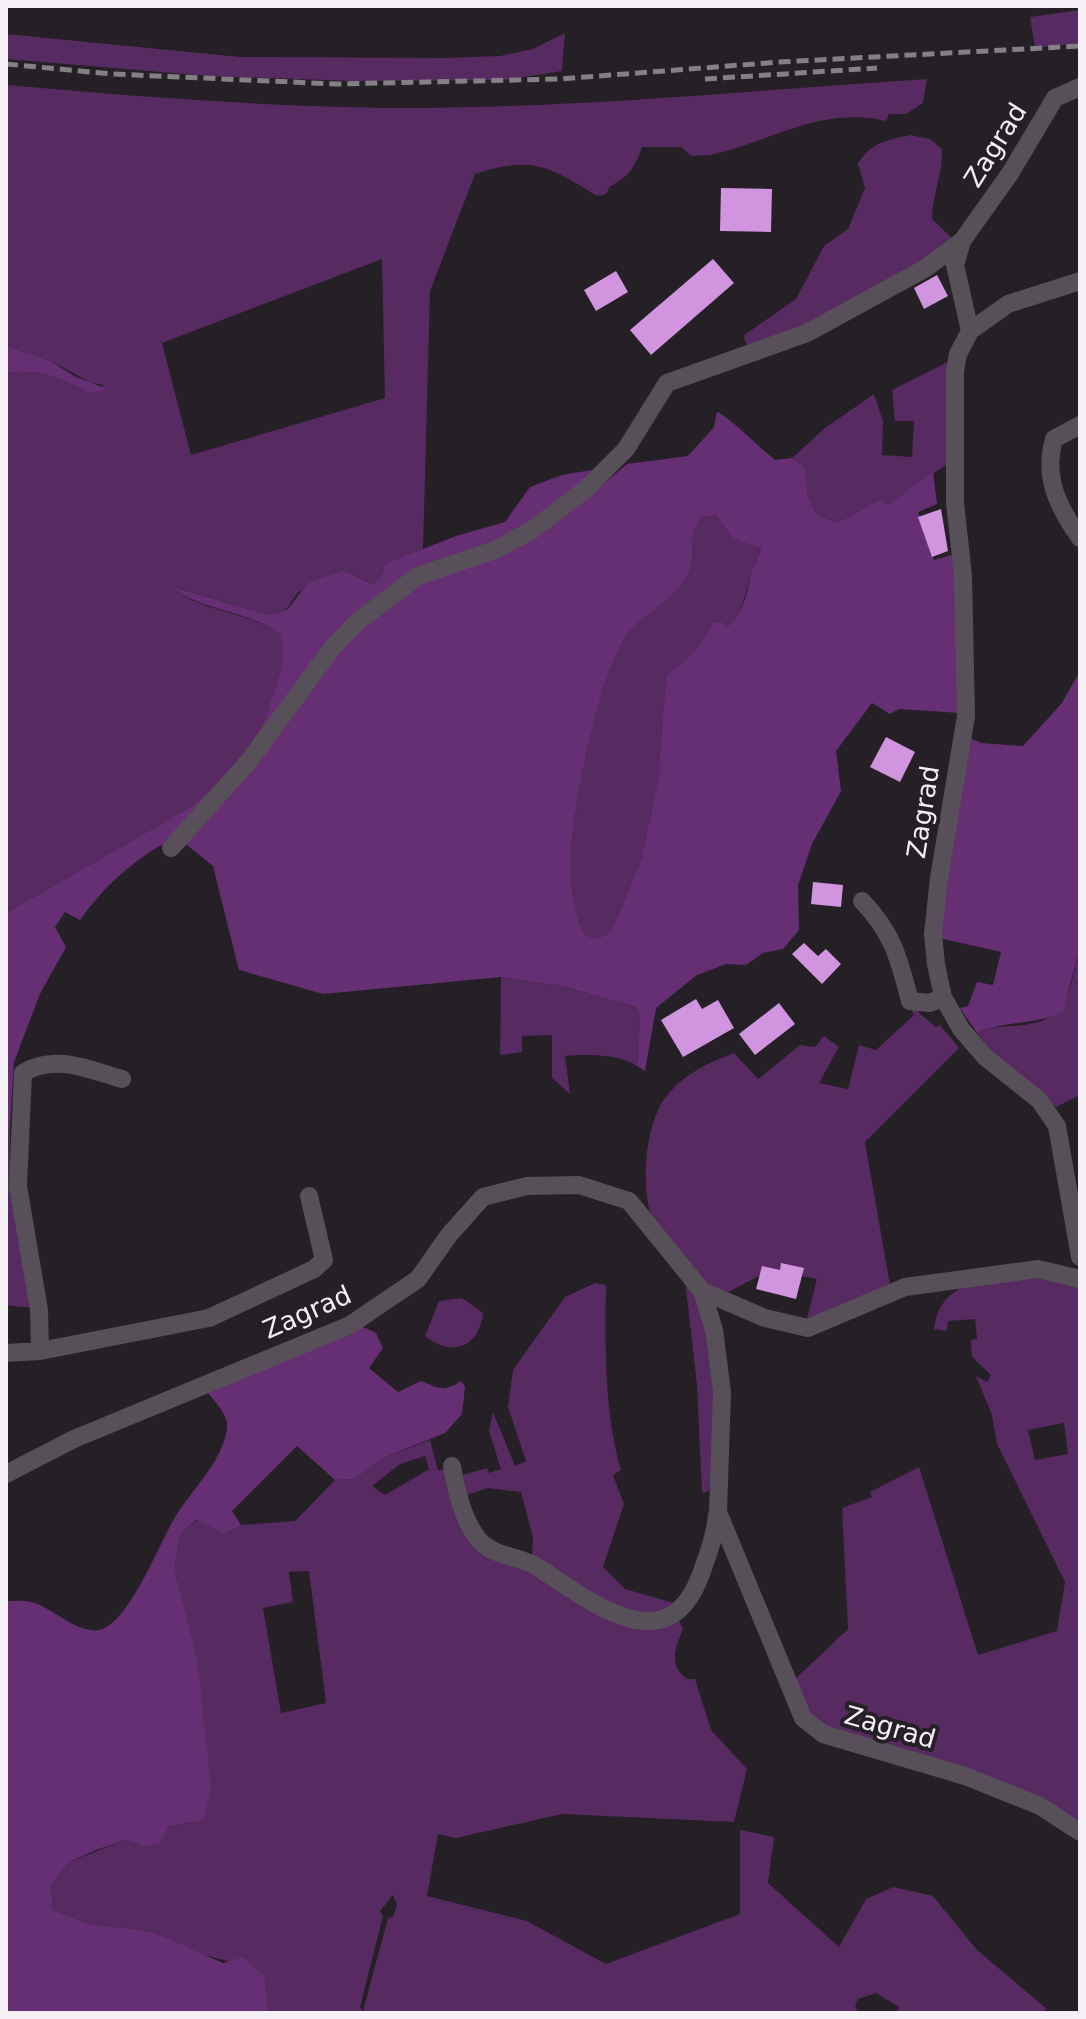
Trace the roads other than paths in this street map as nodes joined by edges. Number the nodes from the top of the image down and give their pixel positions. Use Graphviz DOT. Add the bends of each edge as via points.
graph roads {
  1 [pos="1080,87"];
  2 [pos="962,241"];
  3 [pos="1080,281"];
  4 [pos="970,331"];
  5 [pos="1080,425"];
  6 [pos="1080,538"];
  7 [pos="171,848"];
  8 [pos="862,901"];
  9 [pos="943,997"];
  10 [pos="122,1079"];
  11 [pos="309,1196"];
  12 [pos="1080,1257"];
  13 [pos="1080,1279"];
  14 [pos="702,1291"];
  15 [pos="40,1351"];
  16 [pos="6,1353"];
  17 [pos="452,1466"];
  18 [pos="6,1474"];
  19 [pos="718,1512"];
  20 [pos="1080,1832"];
  1 -- 2 [label="street, Zagrad" via="1055,98"];
  2 -- 4 [label="street, Zagrad" via="955,265"];
  2 -- 7 [label="street, Zagrad" via="926,268 807,333 667,383 626,449 586,489 495,550 418,576 357,622 249,761"];
  3 -- 4 [label="street" via="1008,304"];
  4 -- 9 [label="street, Zagrad" via="955,371 955,503 963,575 966,716 933,934"];
  5 -- 6 [label="street" via="1054,439 1049,458 1061,512"];
  8 -- 9 [label="street" via="884,923 896,948 910,1001 930,1003"];
  9 -- 12 [label="street, Zagrad" via="985,1057 1039,1100 1057,1126"];
  10 -- 15 [label="street" via="61,1062 23,1073 18,1186 39,1310"];
  11 -- 15 [label="street" via="324,1260 314,1269 209,1318"];
  13 -- 14 [label="street, Zagrad" via="1038,1269 905,1287 808,1328 765,1318"];
  14 -- 18 [label="street, Zagrad" via="629,1201 579,1185 527,1186 483,1197 418,1279 350,1325 74,1439"];
  14 -- 19 [label="street, Zagrad" via="714,1330 722,1392"];
  15 -- 16 [label="street"];
  17 -- 19 [label="street, Zagrad" via="467,1519 479,1540 633,1620 664,1620 686,1604 716,1533"];
  19 -- 20 [label="street, Zagrad" via="803,1718 823,1734 965,1776 1040,1806"];
}
